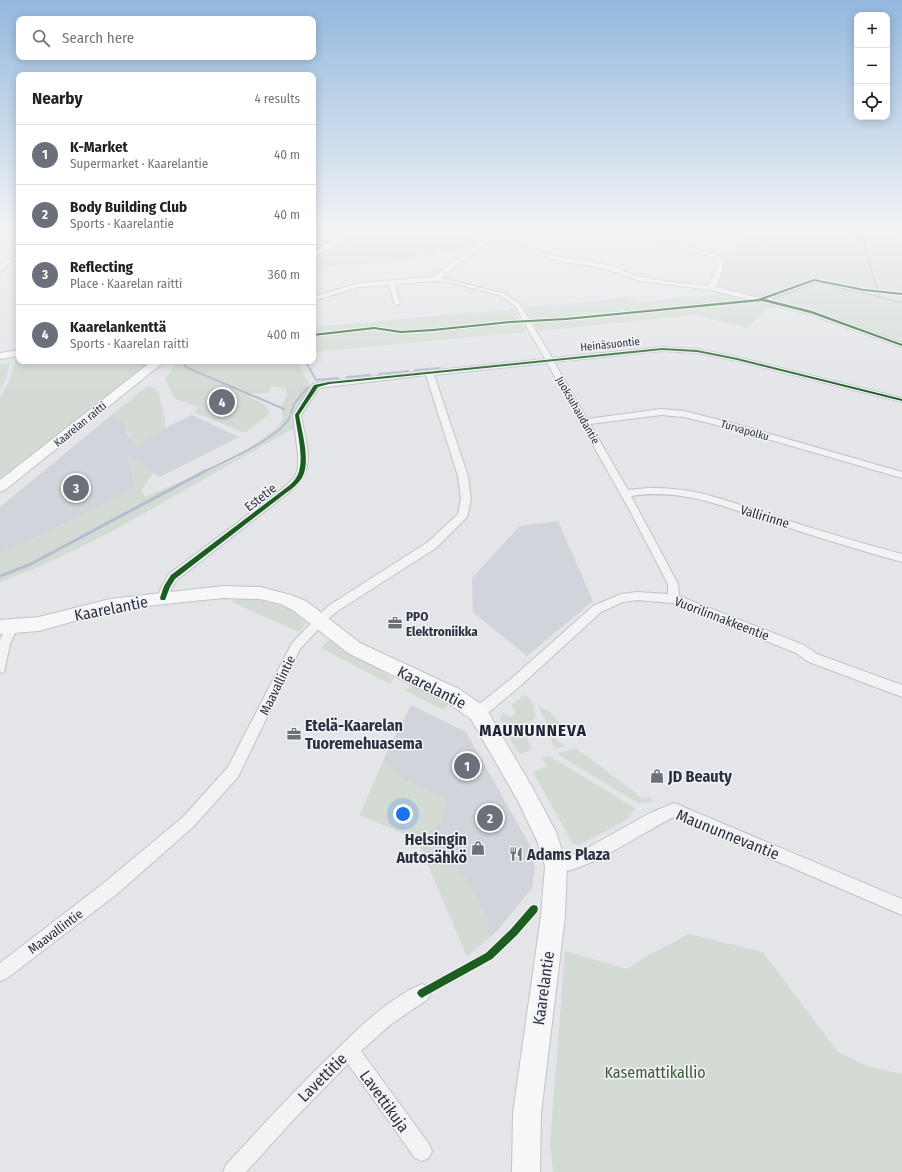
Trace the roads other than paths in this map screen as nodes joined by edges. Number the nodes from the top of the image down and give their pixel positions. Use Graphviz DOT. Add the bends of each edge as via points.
graph roads {
  1 [pos="377,284"];
  2 [pos="391,284"];
  3 [pos="456,284"];
  4 [pos="677,284"];
  5 [pos="713,284"];
  6 [pos="711,288"];
  7 [pos="316,299"];
  8 [pos="397,303"];
  9 [pos="902,345"];
  10 [pos="16,353"];
  11 [pos="0,356"];
  12 [pos="549,360"];
  13 [pos="155,364"];
  14 [pos="429,372"];
  15 [pos="316,386"];
  16 [pos="902,400"];
  17 [pos="584,422"];
  18 [pos="902,475"];
  19 [pos="0,487"];
  20 [pos="626,494"];
  21 [pos="902,558"];
  22 [pos="163,598"];
  23 [pos="674,598"];
  24 [pos="320,620"];
  25 [pos="6,628"];
  26 [pos="0,668"];
  27 [pos="902,691"];
  28 [pos="478,713"];
  29 [pos="556,866"];
  30 [pos="902,907"];
  31 [pos="0,973"];
  32 [pos="422,993"];
  33 [pos="349,1050"];
  34 [pos="422,1151"];
  35 [pos="233,1172"];
  36 [pos="526,1172"];
  1 -- 7 [label="street, Juoksuhaudantie" via="350,287"];
  2 -- 8 [label="street"];
  3 -- 12 [label="street, Juoksuhaudantie" via="501,294 511,299 519,307"];
  4 -- 6 [label="street"];
  5 -- 6 [label="street"];
  6 -- 9 [label="street" via="811,312"];
  10 -- 11 [label="main road"];
  12 -- 14 [label="street, Heinäsuontie"];
  12 -- 16 [label="street, Heinäsuontie" via="662,349 697,351 737,358"];
  12 -- 17 [label="street, Juoksuhaudantie"];
  13 -- 19 [label="main road, Kaarelan raitti"];
  14 -- 15 [label="street, Heinäsuontie"];
  14 -- 24 [label="street, Maavallintie" via="463,476 466,499 463,515 432,545 332,609"];
  15 -- 22 [label="street, Estetie" via="297,415 303,456 302,471 298,478 284,492 173,577"];
  17 -- 18 [label="street, Turvapolku" via="661,412 684,414"];
  17 -- 20 [label="street, Juoksuhaudantie"];
  20 -- 21 [label="street, Vallirinne" via="652,491 689,493"];
  20 -- 23 [label="street, Juoksuhaudantie" via="673,584"];
  22 -- 24 [label="main road, Kaarelantie" via="237,592 260,593 292,602"];
  22 -- 25 [label="main road, Kaarelantie" via="110,605 46,622"];
  23 -- 27 [label="street, Vuorilinnakkeentie" via="800,649 813,658"];
  23 -- 28 [label="street, Vuorilinnakkeentie" via="621,598 597,609 516,683"];
  24 -- 28 [label="main road, Kaarelantie" via="354,648 452,695"];
  24 -- 31 [label="street, Maavallintie" via="296,646 233,772 188,822 111,888"];
  25 -- 26 [label="street"];
  28 -- 29 [label="main road, Kaarelantie" via="525,794 548,840"];
  29 -- 30 [label="street, Maununnevantie" via="583,859 654,818 674,810"];
  29 -- 36 [label="main road, Kaarelantie" via="553,916 527,1113"];
  32 -- 33 [label="street, Lavettitie" via="398,1007"];
  33 -- 34 [label="street, Lavettikuja"];
  33 -- 35 [label="street, Lavettitie"];
}
